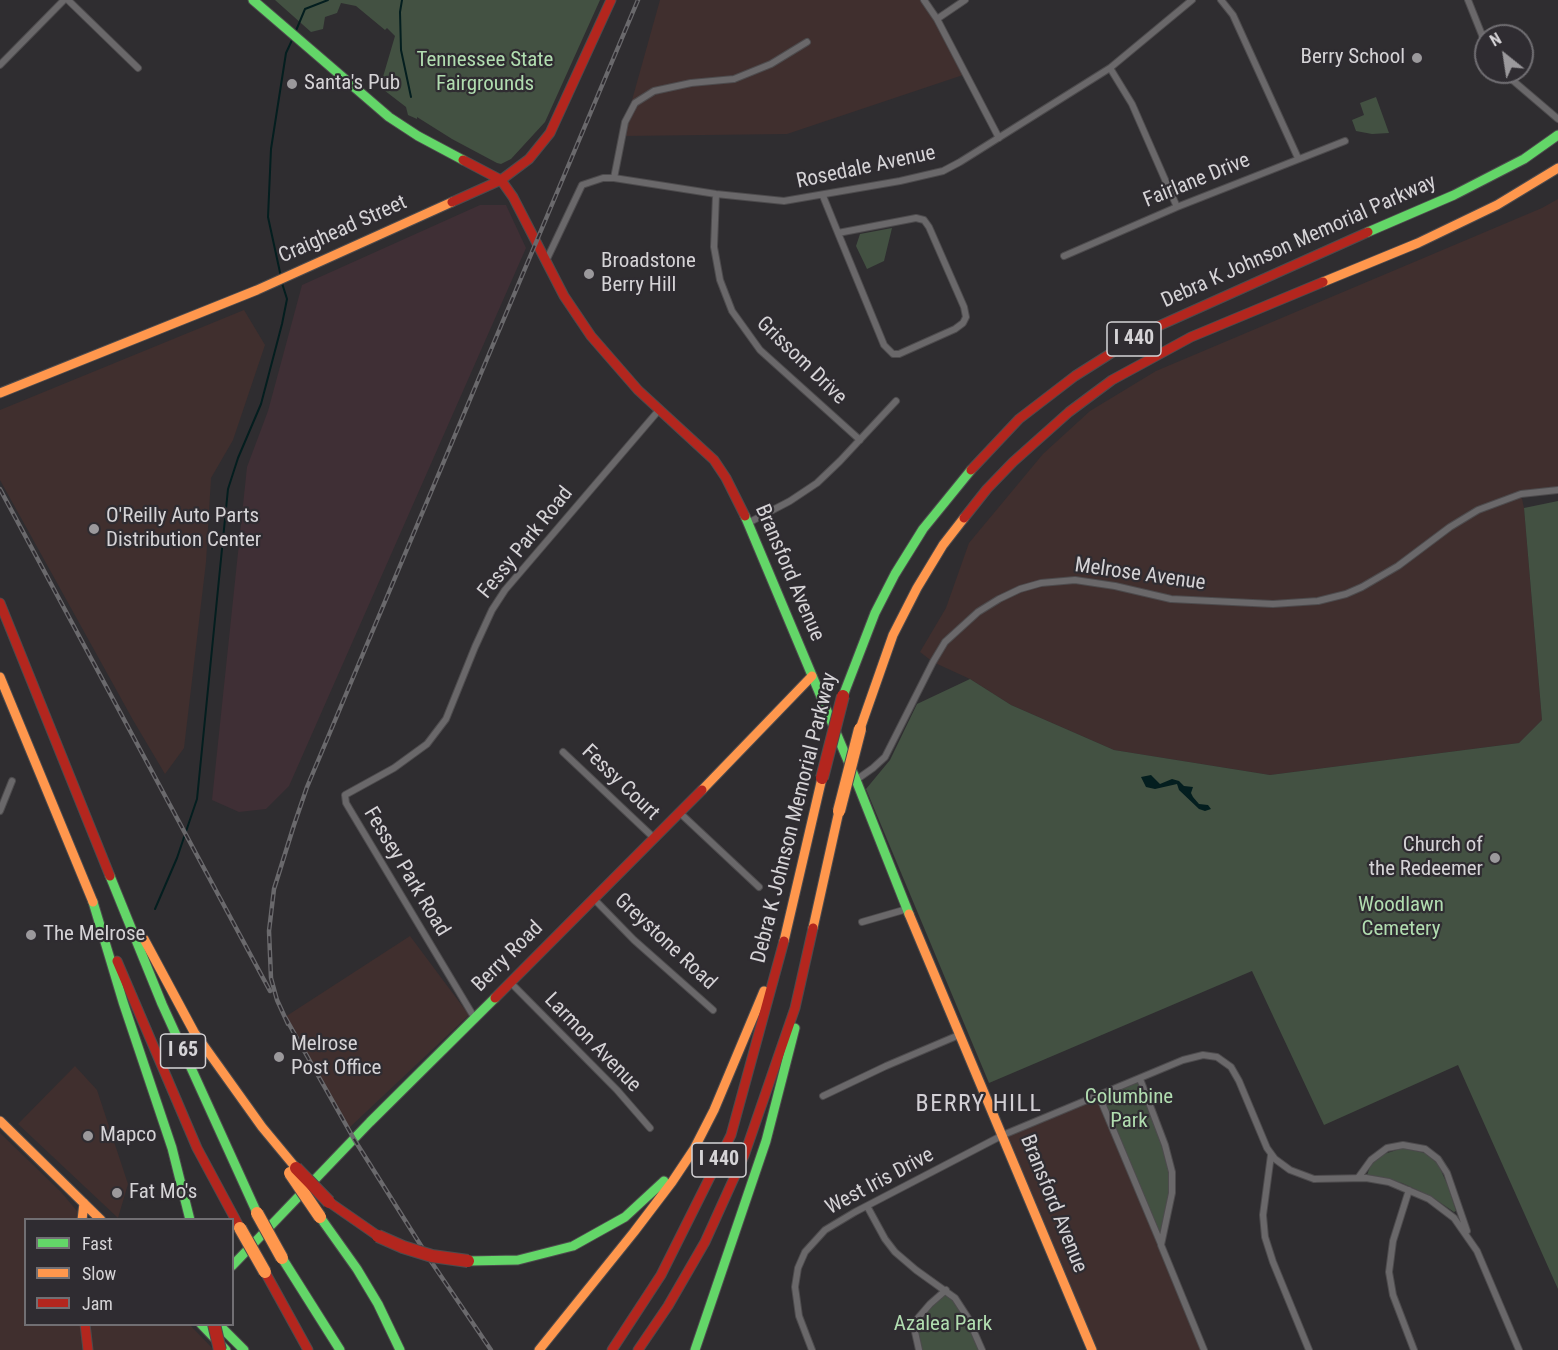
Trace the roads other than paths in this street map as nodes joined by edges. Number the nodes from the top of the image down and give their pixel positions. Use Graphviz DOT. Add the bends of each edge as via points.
graph roads {
  1 [pos="66,0"];
  2 [pos="253,0"];
  3 [pos="611,0"];
  4 [pos="924,0"];
  5 [pos="965,0"];
  6 [pos="1192,0"];
  7 [pos="1221,0"];
  8 [pos="1468,0"];
  9 [pos="937,19"];
  10 [pos="1478,24"];
  11 [pos="807,42"];
  12 [pos="0,65"];
  13 [pos="138,68"];
  14 [pos="1110,68"];
  15 [pos="1517,84"];
  16 [pos="1558,119"];
  17 [pos="1558,135"];
  18 [pos="999,138"];
  19 [pos="1345,141"];
  20 [pos="1298,158"];
  21 [pos="1558,168"];
  22 [pos="614,178"];
  23 [pos="501,180"];
  24 [pos="716,194"];
  25 [pos="823,195"];
  26 [pos="1177,207"];
  27 [pos="838,233"];
  28 [pos="1064,256"];
  29 [pos="546,261"];
  30 [pos="0,393"];
  31 [pos="896,401"];
  32 [pos="659,410"];
  33 [pos="860,440"];
  34 [pos="1558,490"];
  35 [pos="748,524"];
  36 [pos="0,603"];
  37 [pos="812,676"];
  38 [pos="0,677"];
  39 [pos="427,744"];
  40 [pos="563,752"];
  41 [pos="856,780"];
  42 [pos="12,781"];
  43 [pos="0,811"];
  44 [pos="680,813"];
  45 [pos="654,838"];
  46 [pos="115,885"];
  47 [pos="759,887"];
  48 [pos="594,899"];
  49 [pos="94,908"];
  50 [pos="907,909"];
  51 [pos="862,922"];
  52 [pos="781,952"];
  53 [pos="510,982"];
  54 [pos="795,1008"];
  55 [pos="713,1010"];
  56 [pos="474,1017"];
  57 [pos="959,1035"];
  58 [pos="1140,1078"];
  59 [pos="822,1096"];
  60 [pos="1099,1096"];
  61 [pos="0,1121"];
  62 [pos="650,1128"];
  63 [pos="1003,1135"];
  64 [pos="697,1140"];
  65 [pos="1271,1155"];
  66 [pos="293,1170"];
  67 [pos="1358,1178"];
  68 [pos="1409,1190"];
  69 [pos="84,1203"];
  70 [pos="867,1206"];
  71 [pos="82,1218"];
  72 [pos="99,1218"];
  73 [pos="190,1218"];
  74 [pos="1469,1237"];
  75 [pos="1161,1245"];
  76 [pos="234,1264"];
  77 [pos="946,1290"];
  78 [pos="85,1326"];
  79 [pos="203,1326"];
  80 [pos="216,1326"];
  81 [pos="218,1326"];
  82 [pos="226,1326"];
  83 [pos="231,1337"];
  84 [pos="88,1350"];
  85 [pos="220,1350"];
  86 [pos="226,1350"];
  87 [pos="244,1350"];
  88 [pos="308,1350"];
  89 [pos="340,1350"];
  90 [pos="400,1350"];
  91 [pos="539,1350"];
  92 [pos="612,1350"];
  93 [pos="638,1350"];
  94 [pos="695,1350"];
  95 [pos="812,1350"];
  96 [pos="919,1350"];
  97 [pos="982,1350"];
  98 [pos="1092,1350"];
  99 [pos="1204,1350"];
  100 [pos="1310,1350"];
  101 [pos="1414,1350"];
  102 [pos="1519,1350"];
  1 -- 12 [label="street"];
  1 -- 13 [label="street"];
  2 -- 23 [label="main road, Bransford Avenue" via="389,117"];
  3 -- 23 [label="main road, Craighead Street" via="550,134 530,159"];
  4 -- 9 [label="street"];
  5 -- 9 [label="street"];
  6 -- 14 [label="street, Rosedale Avenue"];
  7 -- 20 [label="street" via="1233,15"];
  8 -- 10 [label="street"];
  9 -- 18 [label="street"];
  11 -- 22 [label="street" via="771,64 734,79 654,91 635,103 625,122"];
  14 -- 18 [label="street, Rosedale Avenue"];
  14 -- 26 [label="street" via="1132,104"];
  15 -- 16 [label="street"];
  17 -- 52 [label="main road, Debra K Johnson Memorial Parkway / I 440, bridge" via="1524,159 1454,195 1143,333 1019,419 923,529 874,613 843,696"];
  18 -- 25 [label="street, Rosedale Avenue" via="943,171"];
  19 -- 20 [label="street, Fairlane Drive"];
  20 -- 26 [label="street, Fairlane Drive"];
  21 -- 54 [label="main road, Debra K Johnson Memorial Parkway / I 440, bridge" via="1497,205 1418,243 1191,337 1112,380 1069,412 987,489 943,545 893,635 860,729"];
  22 -- 24 [label="street, Rosedale Avenue"];
  22 -- 29 [label="street, Rosedale Avenue" via="582,185"];
  23 -- 29 [label="main road, Bransford Avenue"];
  23 -- 30 [label="main road, Craighead Street" via="263,288"];
  24 -- 25 [label="street, Rosedale Avenue" via="777,201"];
  24 -- 33 [label="street, Grissom Drive" via="714,247 720,280 732,311 760,350"];
  25 -- 27 [label="street"];
  26 -- 28 [label="street, Fairlane Drive"];
  27 -- 27 [label="street" via="890,353 899,354 964,322 964,307 924,220 912,218"];
  29 -- 32 [label="main road, Bransford Avenue" via="591,336"];
  31 -- 33 [label="street"];
  32 -- 35 [label="main road, Bransford Avenue" via="714,460"];
  32 -- 39 [label="street, Fessy Park Road" via="504,590 474,647 446,719"];
  33 -- 35 [label="street" via="817,483"];
  34 -- 41 [label="street, Melrose Avenue" via="1521,494 1478,510 1362,587 1318,601 1273,604 1171,599 1075,580 1020,589 978,612 945,642 885,757"];
  35 -- 37 [label="main road, Bransford Avenue"];
  36 -- 46 [label="main road, I 65"];
  37 -- 41 [label="main road, Bransford Avenue"];
  37 -- 44 [label="main road, Berry Road"];
  38 -- 49 [label="main road, I 65"];
  39 -- 56 [label="street, Fessey Park Road" via="345,795 346,803"];
  40 -- 45 [label="street, Fessy Court"];
  41 -- 50 [label="main road, Bransford Avenue"];
  42 -- 43 [label="street"];
  44 -- 45 [label="main road, Berry Road"];
  44 -- 47 [label="street"];
  45 -- 48 [label="main road, Berry Road"];
  46 -- 66 [label="main road" via="194,1032"];
  46 -- 89 [label="main road, I 65, bridge" via="175,1034 257,1213"];
  48 -- 53 [label="main road, Berry Road"];
  48 -- 55 [label="street, Greystone Road"];
  49 -- 73 [label="main road" via="172,1148"];
  49 -- 88 [label="main road, I 65, bridge" via="197,1148"];
  50 -- 51 [label="street"];
  50 -- 57 [label="main road, Bransford Avenue"];
  52 -- 64 [label="main road" via="714,1110"];
  52 -- 92 [label="main road, Debra K Johnson Memorial Parkway / I 440" via="731,1136 661,1275"];
  53 -- 56 [label="main road, Berry Road"];
  53 -- 62 [label="street, Larmon Avenue"];
  54 -- 93 [label="main road, Debra K Johnson Memorial Parkway / I 440" via="723,1204 681,1284"];
  54 -- 94 [label="main road" via="795,1032 777,1105"];
  56 -- 76 [label="main road, Berry Road"];
  57 -- 59 [label="street"];
  57 -- 63 [label="main road, Bransford Avenue"];
  58 -- 60 [label="street, West Iris Drive"];
  58 -- 65 [label="street, West Iris Drive" via="1192,1057 1220,1059 1236,1076"];
  58 -- 75 [label="street" via="1172,1172 1172,1193"];
  60 -- 63 [label="street, West Iris Drive"];
  60 -- 75 [label="street"];
  61 -- 69 [label="main road"];
  63 -- 70 [label="street, West Iris Drive"];
  63 -- 98 [label="main road, Bransford Avenue"];
  64 -- 66 [label="main road, bridge" via="650,1196 595,1235 565,1248 493,1262 432,1256 378,1236 329,1202"];
  64 -- 91 [label="main road" via="662,1196"];
  65 -- 67 [label="street" via="1303,1177"];
  65 -- 100 [label="street" via="1263,1215 1265,1236"];
  66 -- 90 [label="main road, bridge" via="378,1304"];
  67 -- 68 [label="street" via="1381,1180"];
  67 -- 74 [label="street" via="1371,1160 1387,1148 1403,1145 1425,1149 1447,1173"];
  68 -- 74 [label="street" via="1446,1211"];
  68 -- 101 [label="street" via="1393,1241 1389,1272 1396,1305"];
  69 -- 71 [label="main road"];
  69 -- 72 [label="main road"];
  70 -- 77 [label="street" via="895,1252"];
  70 -- 95 [label="street, West Iris Drive" via="825,1230 800,1262 796,1304"];
  74 -- 102 [label="street"];
  75 -- 99 [label="street"];
  77 -- 96 [label="street" via="918,1318 915,1332"];
  77 -- 97 [label="street" via="962,1307"];
  78 -- 84 [label="main road"];
  79 -- 86 [label="main road"];
  80 -- 85 [label="main road, bridge"];
  81 -- 83 [label="main road"];
  82 -- 83 [label="main road"];
  83 -- 87 [label="main road"];
}
